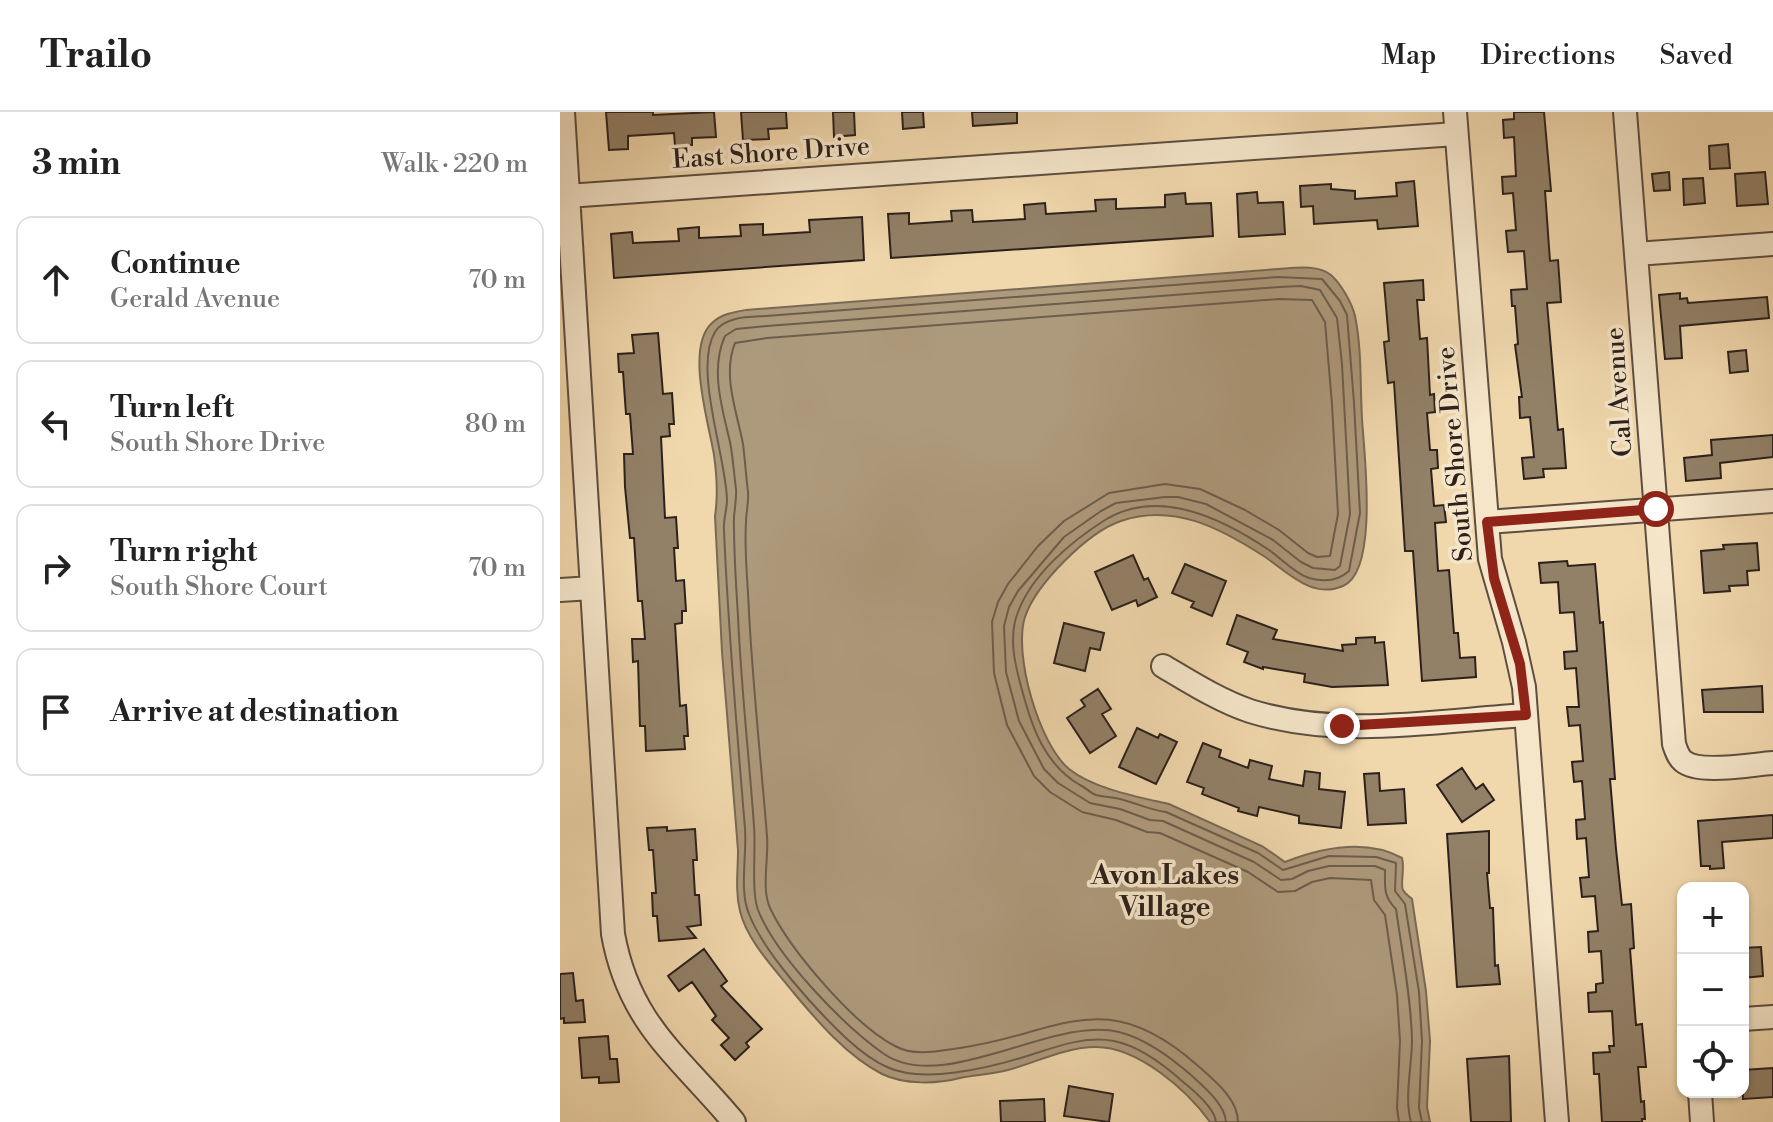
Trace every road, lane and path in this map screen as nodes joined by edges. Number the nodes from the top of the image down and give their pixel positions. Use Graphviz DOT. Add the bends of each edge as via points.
graph roads {
  1 [pos="563,112"];
  2 [pos="1625,112"];
  3 [pos="1456,123"];
  4 [pos="567,196"];
  5 [pos="1773,244"];
  6 [pos="1636,254"];
  7 [pos="1773,501"];
  8 [pos="1656,509"];
  9 [pos="1487,522"];
  10 [pos="592,588"];
  11 [pos="560,590"];
  12 [pos="1163,666"];
  13 [pos="1526,715"];
  14 [pos="1773,763"];
  15 [pos="1773,1017"];
  16 [pos="1749,1019"];
  17 [pos="1700,1098"];
  18 [pos="734,1122"];
  19 [pos="1557,1122"];
  20 [pos="1702,1122"];
  1 -- 4 [label="street"];
  2 -- 6 [label="street, Cal Avenue"];
  3 -- 4 [label="street, East Shore Drive"];
  3 -- 9 [label="street, South Shore Drive"];
  4 -- 10 [label="street"];
  5 -- 6 [label="street"];
  6 -- 8 [label="street, Cal Avenue"];
  7 -- 8 [label="street"];
  8 -- 9 [label="street"];
  8 -- 14 [label="street, Cal Avenue" via="1672,737 1678,754 1701,768"];
  9 -- 13 [label="street, South Shore Drive" via="1494,578 1520,664"];
  10 -- 11 [label="street"];
  10 -- 18 [label="street" via="618,959 647,1024"];
  12 -- 13 [label="street" via="1236,706 1305,724 1361,726"];
  13 -- 19 [label="street, South Shore Drive"];
  15 -- 16 [label="street"];
  17 -- 20 [label="street"];
}
